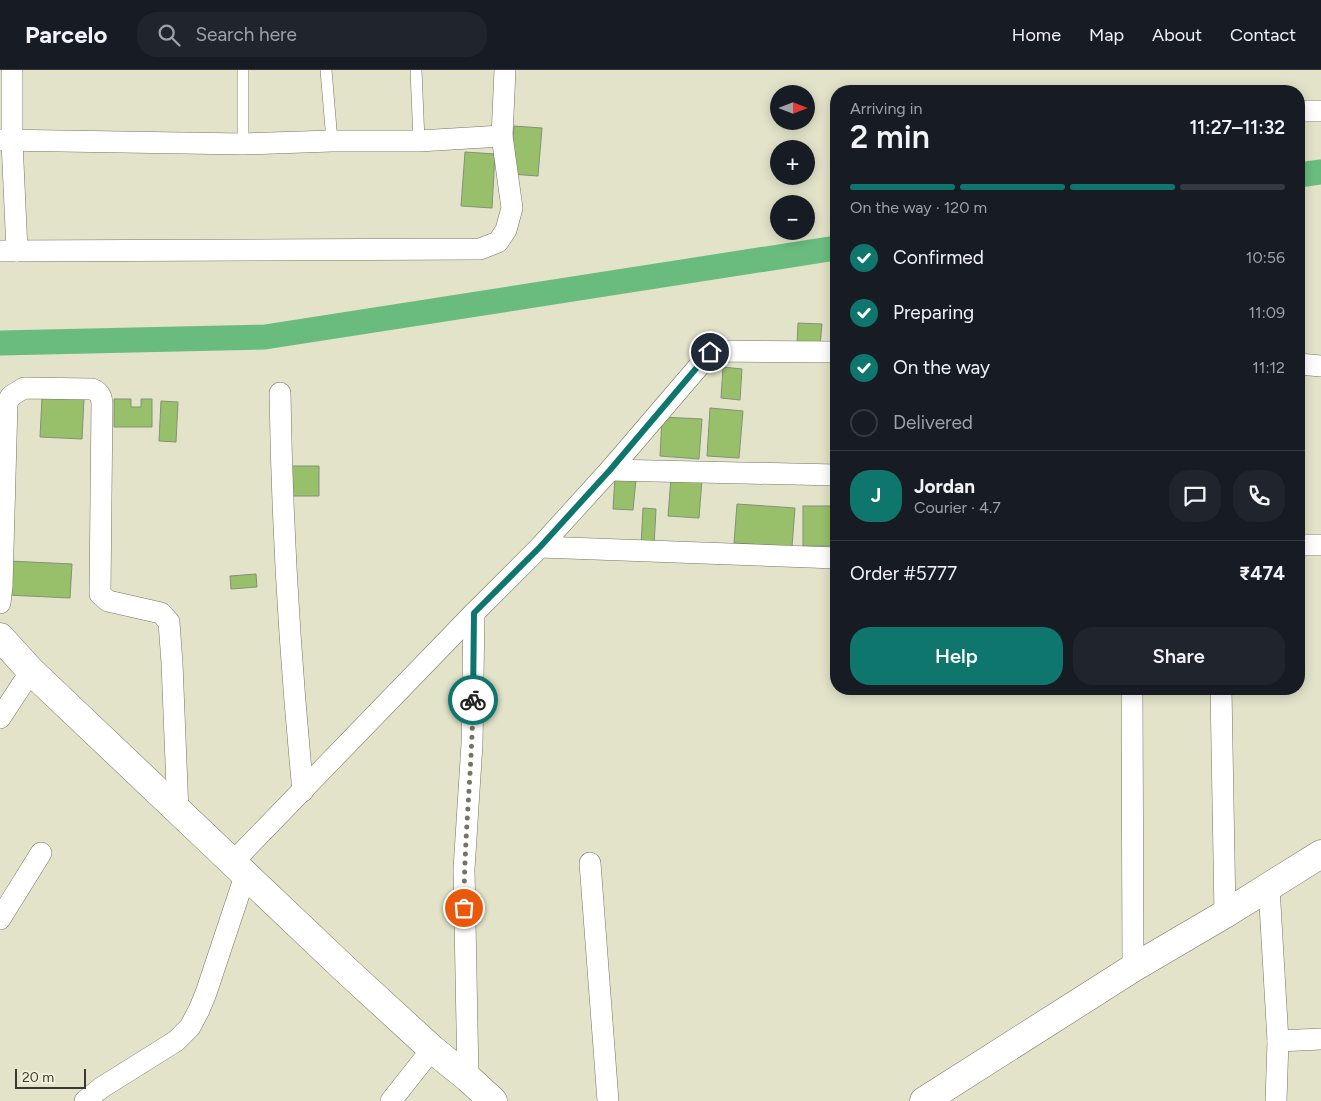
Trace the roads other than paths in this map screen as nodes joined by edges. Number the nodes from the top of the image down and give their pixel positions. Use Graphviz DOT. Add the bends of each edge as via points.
graph roads {
  1 [pos="12,70"];
  2 [pos="243,70"];
  3 [pos="326,70"];
  4 [pos="416,70"];
  5 [pos="505,70"];
  6 [pos="1305,111"];
  7 [pos="1321,111"];
  8 [pos="502,136"];
  9 [pos="6,140"];
  10 [pos="332,140"];
  11 [pos="419,141"];
  12 [pos="243,144"];
  13 [pos="9,251"];
  14 [pos="830,352"];
  15 [pos="1305,365"];
  16 [pos="1321,366"];
  17 [pos="280,393"];
  18 [pos="610,470"];
  19 [pos="830,475"];
  20 [pos="1305,545"];
  21 [pos="1321,545"];
  22 [pos="540,547"];
  23 [pos="830,558"];
  24 [pos="0,603"];
  25 [pos="474,613"];
  26 [pos="0,636"];
  27 [pos="31,672"];
  28 [pos="1132,695"];
  29 [pos="1221,695"];
  30 [pos="0,718"];
  31 [pos="303,790"];
  32 [pos="178,812"];
  33 [pos="41,853"];
  34 [pos="1321,854"];
  35 [pos="590,863"];
  36 [pos="239,869"];
  37 [pos="1270,887"];
  38 [pos="1225,914"];
  39 [pos="0,919"];
  40 [pos="1133,968"];
  41 [pos="1321,1039"];
  42 [pos="1278,1041"];
  43 [pos="432,1049"];
  44 [pos="468,1078"];
  45 [pos="85,1101"];
  46 [pos="391,1101"];
  47 [pos="493,1101"];
  48 [pos="608,1101"];
  49 [pos="924,1101"];
  50 [pos="1276,1101"];
  1 -- 9 [label="street"];
  2 -- 12 [label="lane"];
  3 -- 10 [label="lane"];
  4 -- 11 [label="lane"];
  5 -- 8 [label="street"];
  6 -- 7 [label="street"];
  8 -- 11 [label="street"];
  8 -- 13 [label="street" via="512,208 506,230 498,242 480,249"];
  9 -- 12 [label="street"];
  9 -- 13 [label="street"];
  10 -- 11 [label="street"];
  10 -- 12 [label="street"];
  14 -- 18 [label="street" via="710,352"];
  15 -- 16 [label="street"];
  17 -- 31 [label="street" via="284,545"];
  18 -- 19 [label="street"];
  18 -- 22 [label="street"];
  20 -- 21 [label="street"];
  22 -- 23 [label="street"];
  22 -- 25 [label="street"];
  24 -- 32 [label="street" via="7,403 11,396 24,388 92,389 101,396 102,403 100,594 108,602 161,613 169,622"];
  25 -- 31 [label="street"];
  25 -- 44 [label="street" via="472,744 464,869"];
  26 -- 27 [label="street"];
  27 -- 30 [label="street"];
  27 -- 32 [label="street"];
  28 -- 40 [label="street"];
  29 -- 38 [label="street"];
  31 -- 36 [label="street"];
  32 -- 36 [label="street"];
  33 -- 39 [label="street"];
  34 -- 37 [label="street"];
  35 -- 48 [label="street"];
  36 -- 43 [label="street"];
  36 -- 45 [label="street" via="206,993 190,1027 176,1042"];
  37 -- 38 [label="street"];
  37 -- 42 [label="street"];
  38 -- 40 [label="street"];
  40 -- 49 [label="street"];
  41 -- 42 [label="street"];
  42 -- 50 [label="street"];
  43 -- 44 [label="street"];
  43 -- 46 [label="street"];
  44 -- 47 [label="street"];
}
